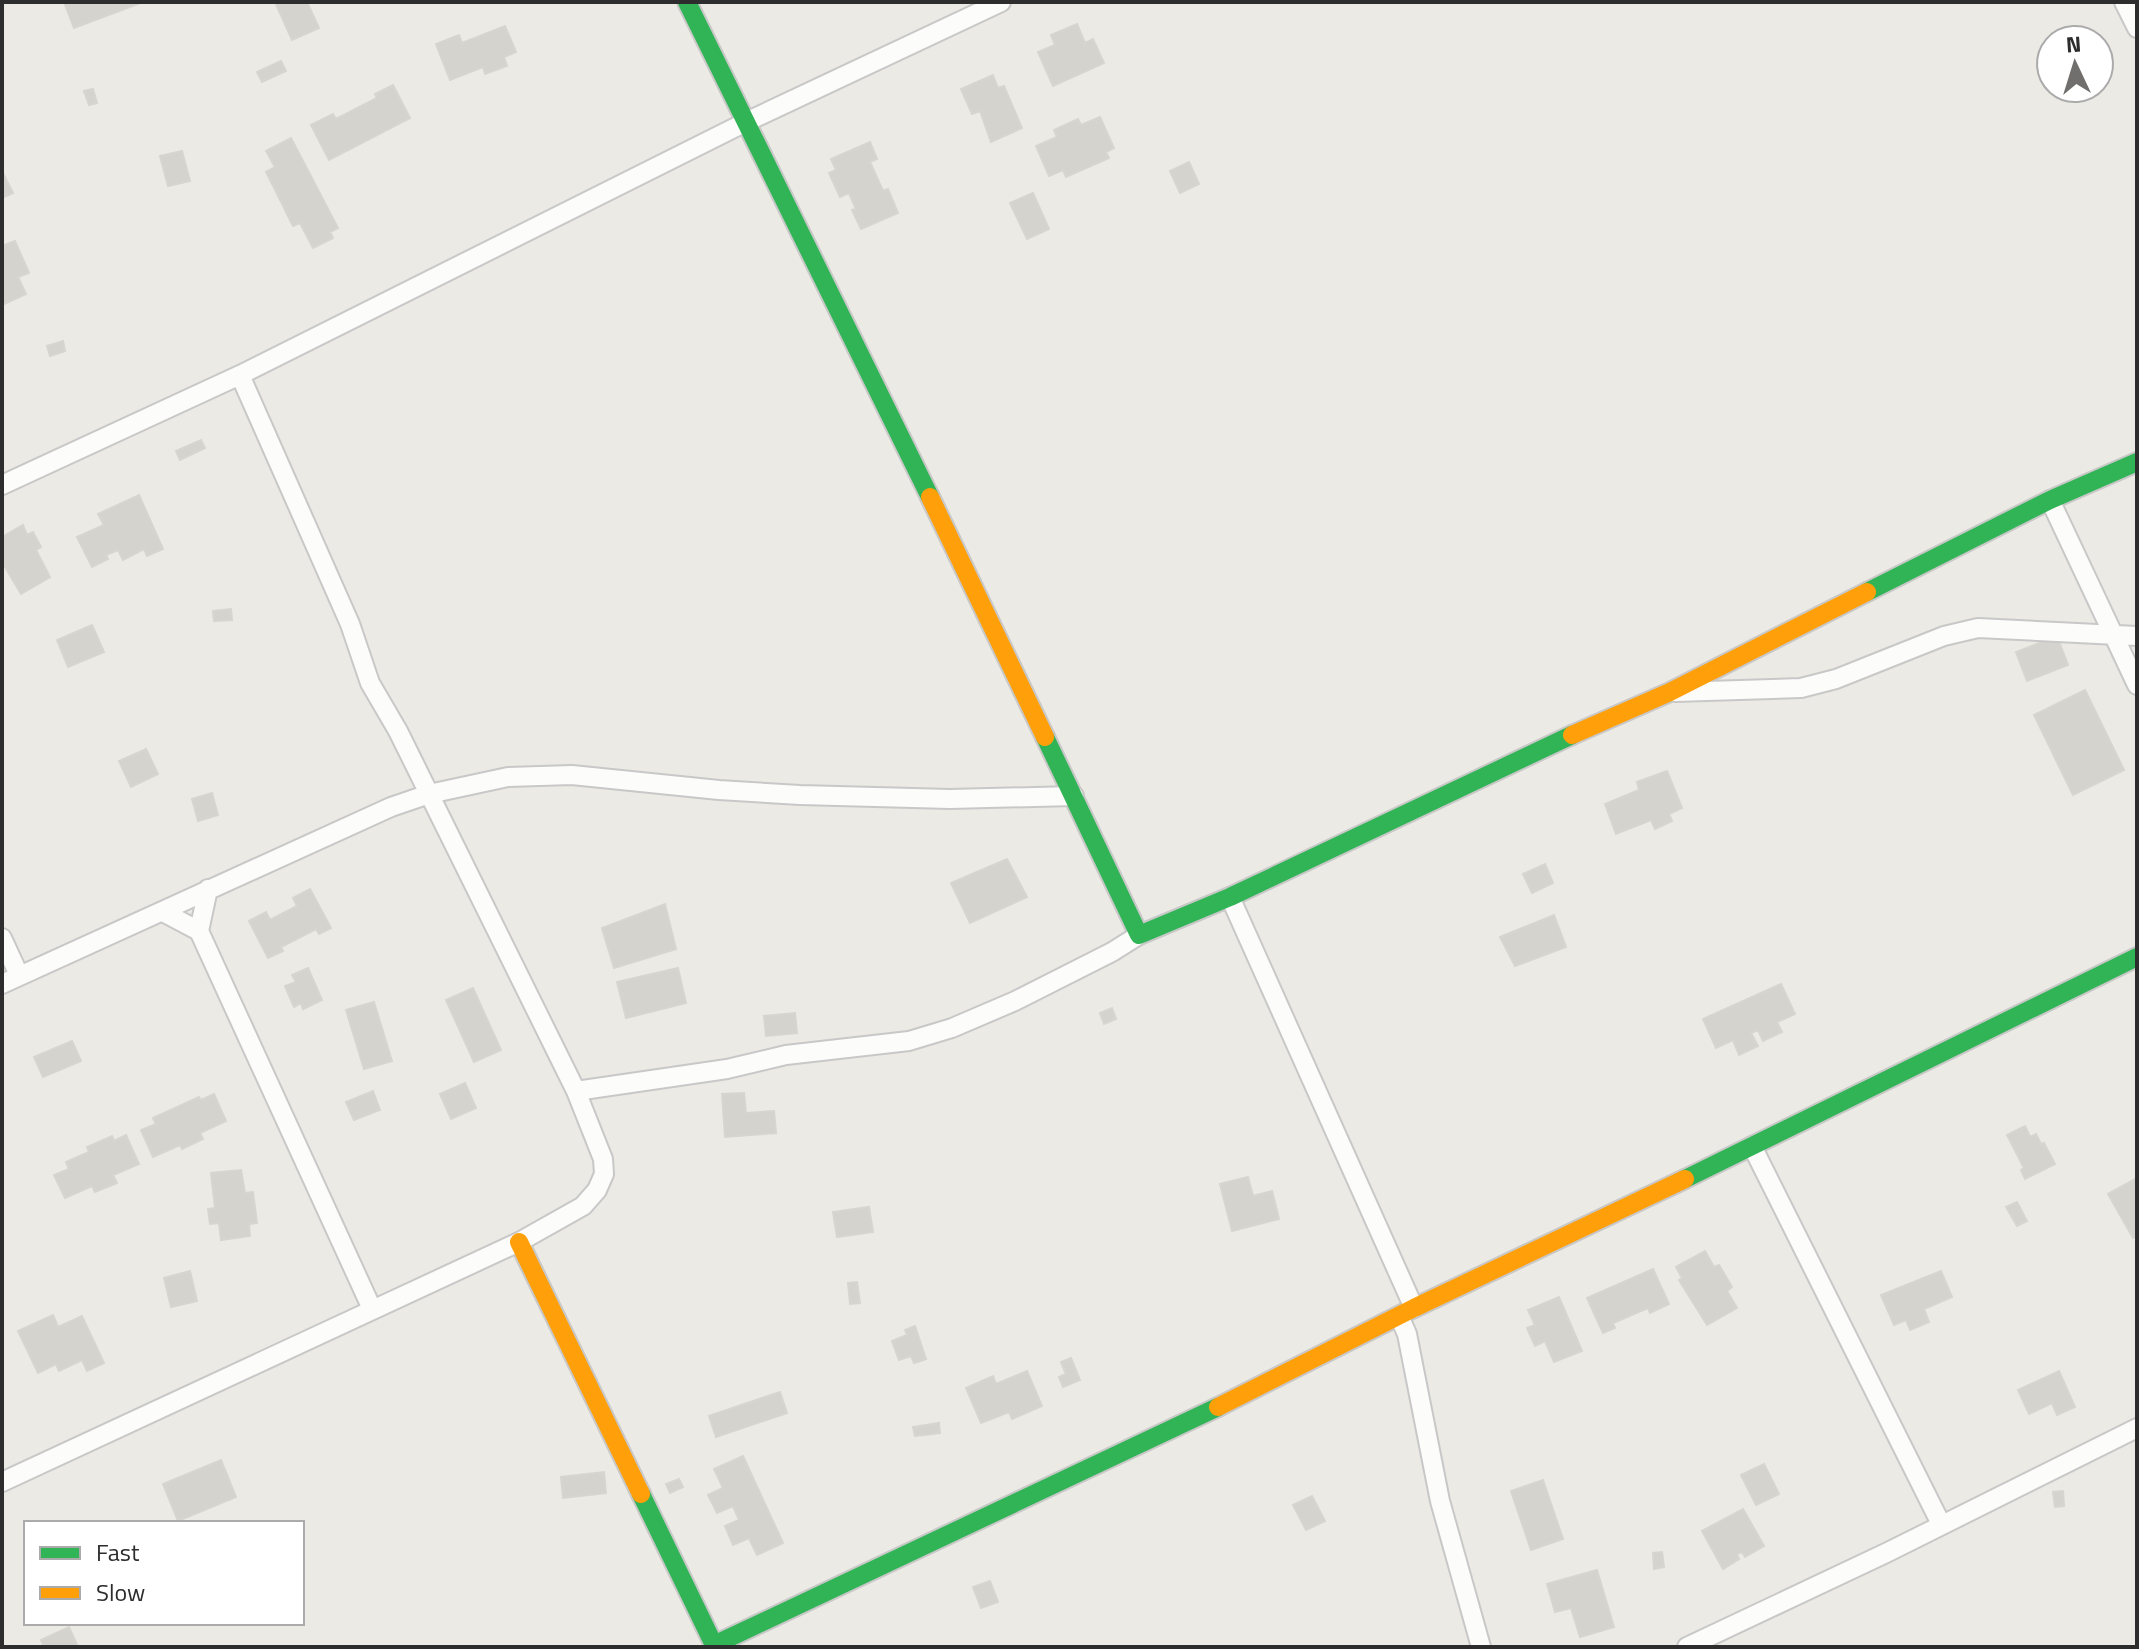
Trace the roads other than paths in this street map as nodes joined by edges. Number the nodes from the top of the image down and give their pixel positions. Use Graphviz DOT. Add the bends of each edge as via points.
graph roads {
  1 [pos="687,2"];
  2 [pos="1001,2"];
  3 [pos="2124,2"];
  4 [pos="2137,28"];
  5 [pos="744,123"];
  6 [pos="240,375"];
  7 [pos="2137,462"];
  8 [pos="2,485"];
  9 [pos="2050,500"];
  10 [pos="2113,635"];
  11 [pos="2137,636"];
  12 [pos="2137,685"];
  13 [pos="1670,692"];
  14 [pos="429,794"];
  15 [pos="1074,796"];
  16 [pos="208,889"];
  17 [pos="1230,897"];
  18 [pos="163,912"];
  19 [pos="199,931"];
  20 [pos="1139,935"];
  21 [pos="2,938"];
  22 [pos="2137,957"];
  23 [pos="19,975"];
  24 [pos="2,984"];
  25 [pos="576,1091"];
  26 [pos="1752,1146"];
  27 [pos="519,1242"];
  28 [pos="372,1309"];
  29 [pos="1406,1312"];
  30 [pos="2137,1428"];
  31 [pos="2,1482"];
  32 [pos="1941,1524"];
  33 [pos="715,1646"];
  34 [pos="1481,1647"];
  35 [pos="1687,1647"];
  1 -- 5 [label="street"];
  2 -- 5 [label="street"];
  3 -- 4 [label="street"];
  5 -- 6 [label="street"];
  5 -- 15 [label="street"];
  6 -- 8 [label="street"];
  6 -- 14 [label="street" via="350,624 370,683"];
  7 -- 9 [label="street"];
  9 -- 10 [label="street"];
  9 -- 13 [label="street"];
  10 -- 11 [label="street"];
  10 -- 12 [label="street"];
  10 -- 13 [label="street" via="1978,628 1801,688"];
  13 -- 17 [label="street"];
  14 -- 15 [label="street" via="508,777 572,775 800,795"];
  14 -- 16 [label="street"];
  14 -- 25 [label="street"];
  15 -- 20 [label="street"];
  16 -- 18 [label="street"];
  16 -- 19 [label="street"];
  17 -- 20 [label="street"];
  17 -- 29 [label="street"];
  18 -- 19 [label="street"];
  18 -- 23 [label="street"];
  19 -- 28 [label="street"];
  20 -- 25 [label="street" via="1015,1001 909,1041 786,1055"];
  21 -- 23 [label="street"];
  22 -- 26 [label="street"];
  23 -- 24 [label="street"];
  25 -- 27 [label="street" via="604,1174 583,1206"];
  26 -- 29 [label="street"];
  26 -- 32 [label="street"];
  27 -- 28 [label="street"];
  27 -- 33 [label="street"];
  28 -- 31 [label="street"];
  29 -- 33 [label="street"];
  29 -- 34 [label="street" via="1440,1501"];
  30 -- 32 [label="street"];
  32 -- 35 [label="street"];
}
